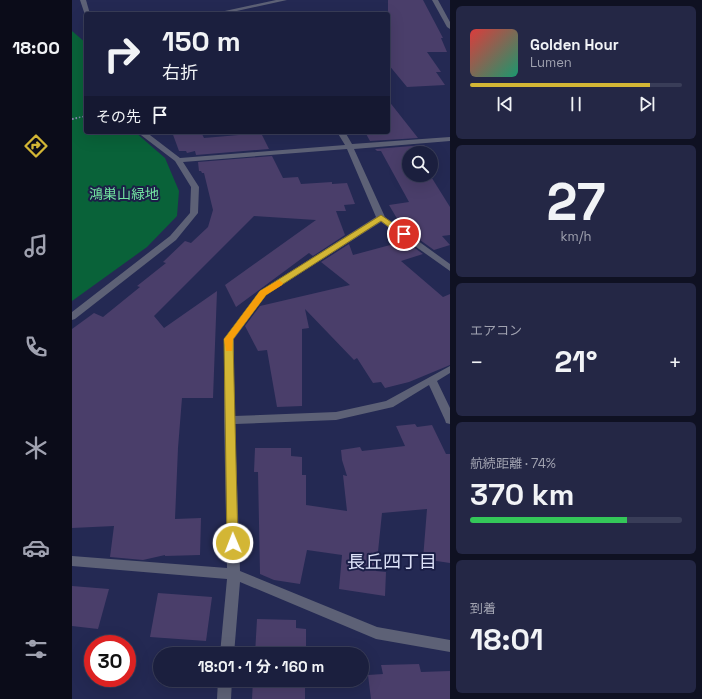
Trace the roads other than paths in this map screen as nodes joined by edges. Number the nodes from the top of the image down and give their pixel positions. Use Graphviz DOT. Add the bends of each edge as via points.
graph roads {
  1 [pos="83,0"];
  2 [pos="284,0"];
  3 [pos="435,0"];
  4 [pos="256,5"];
  5 [pos="86,12"];
  6 [pos="223,12"];
  7 [pos="450,27"];
  8 [pos="144,134"];
  9 [pos="342,134"];
  10 [pos="450,139"];
  11 [pos="350,147"];
  12 [pos="178,160"];
  13 [pos="381,218"];
  14 [pos="450,268"];
  15 [pos="72,317"];
  16 [pos="450,369"];
  17 [pos="432,380"];
  18 [pos="230,420"];
  19 [pos="450,420"];
  20 [pos="72,561"];
  21 [pos="234,574"];
  22 [pos="450,646"];
  23 [pos="228,647"];
  24 [pos="225,687"];
  25 [pos="224,699"];
  1 -- 5 [label="street"];
  2 -- 4 [label="street"];
  3 -- 7 [label="street"];
  4 -- 6 [label="street"];
  8 -- 12 [label="street"];
  9 -- 11 [label="street"];
  10 -- 11 [label="street"];
  11 -- 12 [label="street"];
  11 -- 13 [label="street"];
  12 -- 15 [label="street" via="195,187 194,213 173,238"];
  13 -- 14 [label="street"];
  13 -- 18 [label="street" via="263,293 229,339"];
  16 -- 17 [label="street"];
  17 -- 18 [label="street" via="389,404 336,416"];
  17 -- 19 [label="street"];
  18 -- 21 [label="street"];
  20 -- 21 [label="street"];
  21 -- 22 [label="street" via="376,633"];
  21 -- 23 [label="street"];
  24 -- 25 [label="street"];
}
